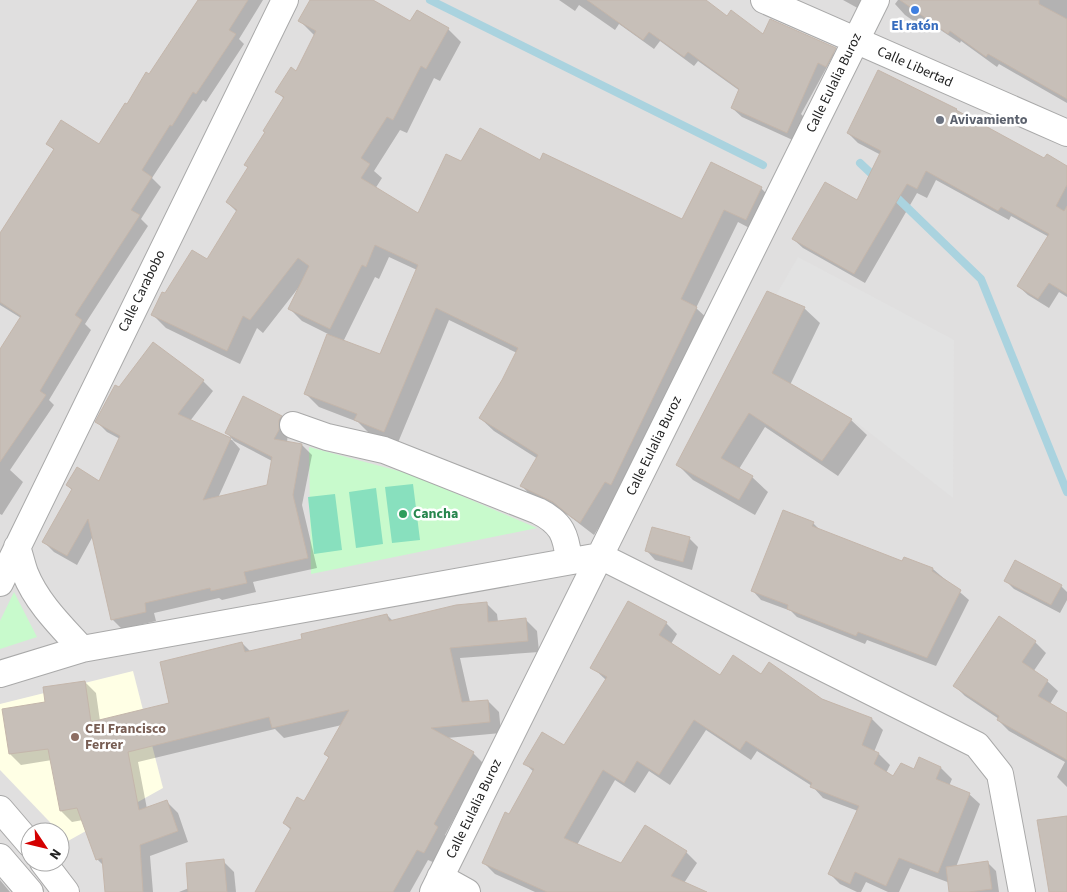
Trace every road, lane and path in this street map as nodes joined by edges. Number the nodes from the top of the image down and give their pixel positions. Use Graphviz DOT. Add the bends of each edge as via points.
graph roads {
  1 [pos="285,0"];
  2 [pos="764,0"];
  3 [pos="876,0"];
  4 [pos="855,40"];
  5 [pos="1067,133"];
  6 [pos="293,425"];
  7 [pos="17,547"];
  8 [pos="600,556"];
  9 [pos="569,560"];
  10 [pos="0,583"];
  11 [pos="82,649"];
  12 [pos="0,674"];
  13 [pos="0,809"];
  14 [pos="20,832"];
  15 [pos="0,856"];
  16 [pos="51,872"];
  17 [pos="437,884"];
  18 [pos="30,892"];
  19 [pos="66,892"];
  20 [pos="466,892"];
  21 [pos="1022,892"];
  1 -- 7 [label="street, Calle Carabobo"];
  2 -- 4 [label="street, Calle Libertad"];
  3 -- 4 [label="street, Calle Eulalia Buroz"];
  4 -- 5 [label="street, Calle Libertad"];
  4 -- 8 [label="street, Calle Eulalia Buroz"];
  6 -- 9 [label="street" via="327,437 384,450 538,510 563,532"];
  7 -- 10 [label="street, Calle Carabobo"];
  7 -- 11 [label="street" via="25,573 40,600"];
  8 -- 9 [label="street"];
  8 -- 17 [label="street, Calle Eulalia Buroz"];
  8 -- 21 [label="street" via="977,745 1000,774"];
  9 -- 11 [label="street"];
  11 -- 12 [label="street"];
  13 -- 14 [label="street"];
  15 -- 18 [label="street"];
  16 -- 19 [label="street"];
  17 -- 20 [label="street"];
}
